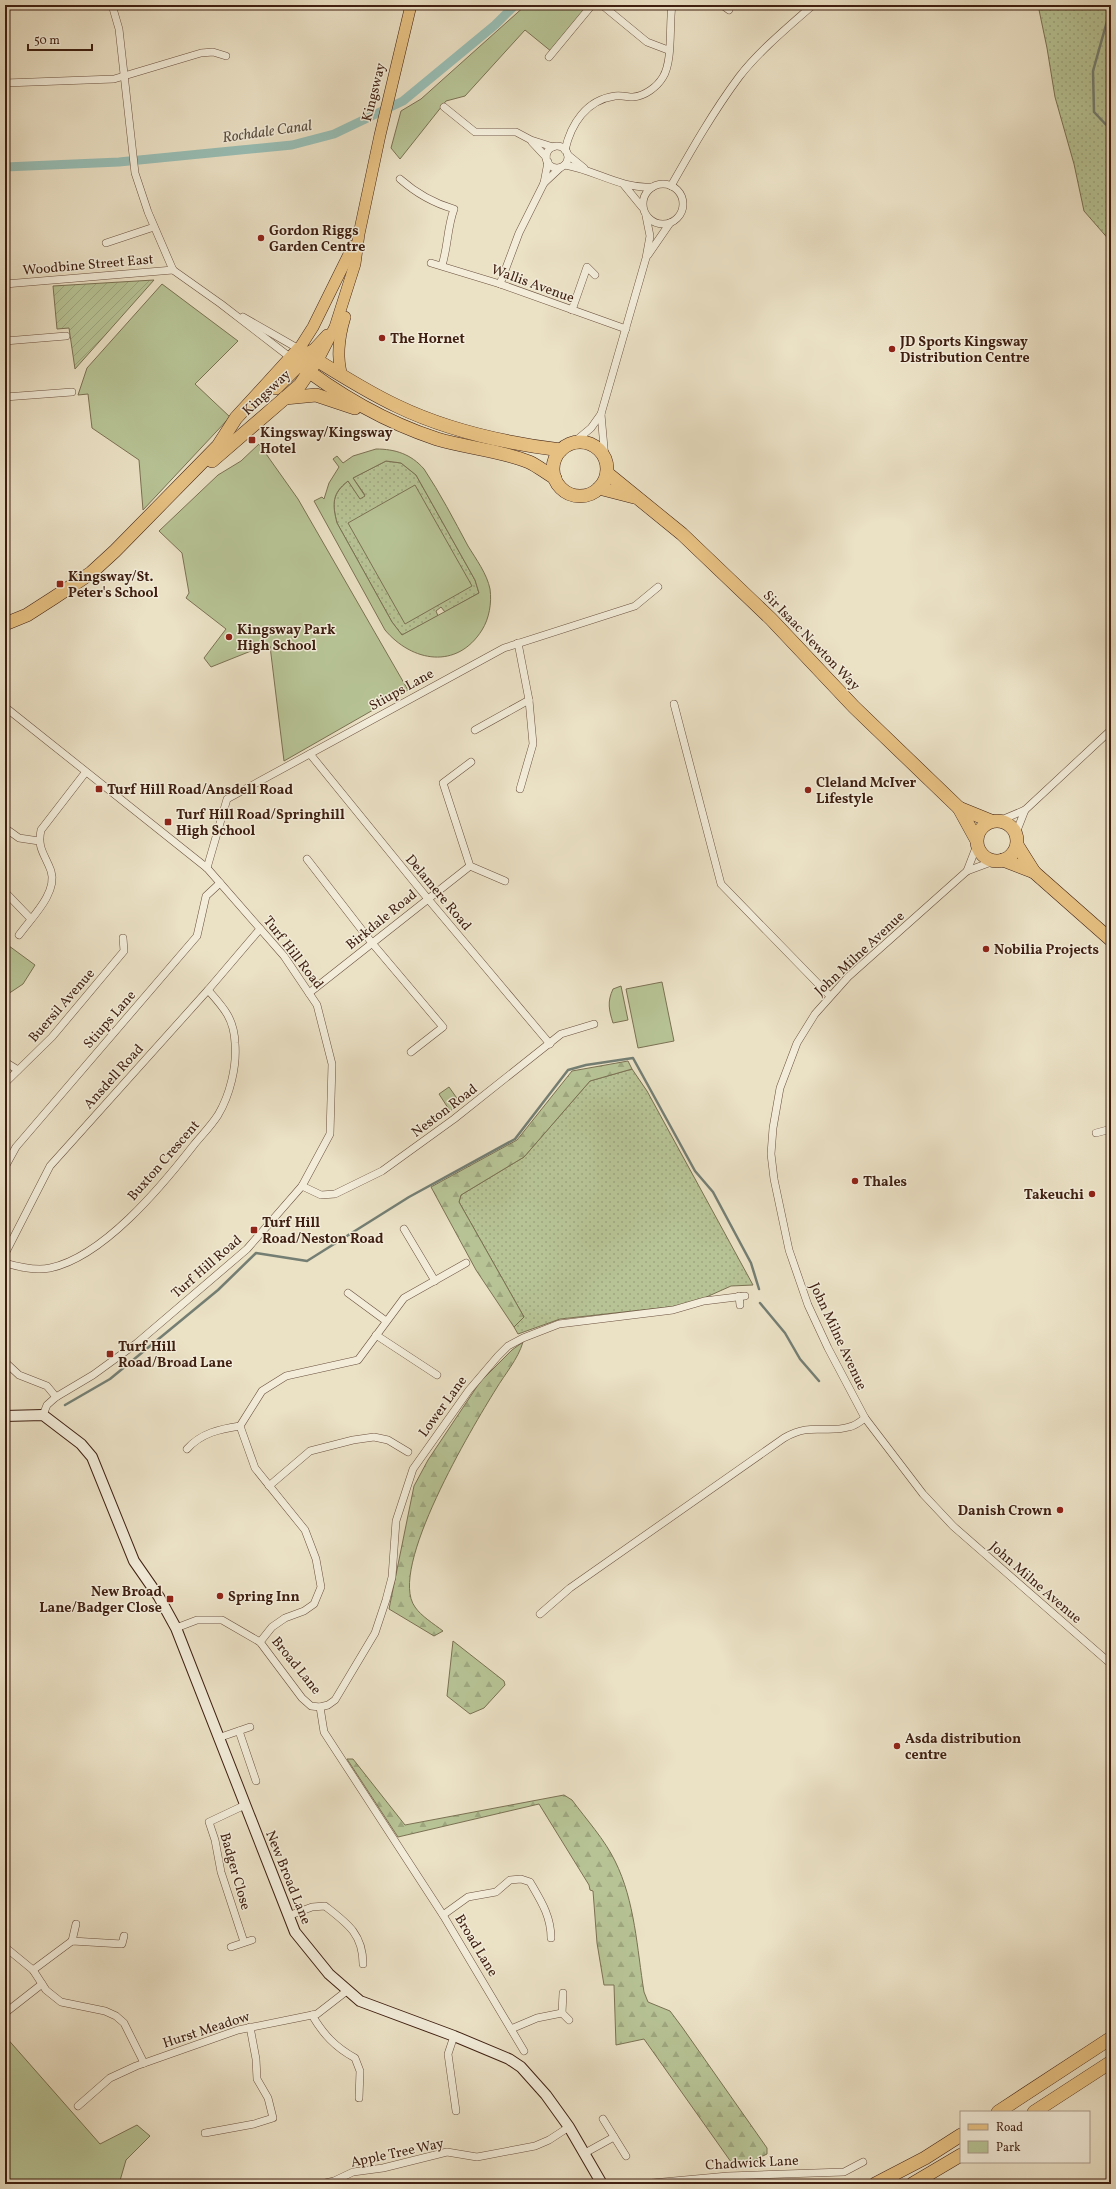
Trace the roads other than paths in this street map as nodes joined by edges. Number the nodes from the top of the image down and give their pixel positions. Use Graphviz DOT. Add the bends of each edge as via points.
graph roads {
  1 [pos="112,5"];
  2 [pos="412,5"];
  3 [pos="592,5"];
  4 [pos="602,5"];
  5 [pos="672,5"];
  6 [pos="722,5"];
  7 [pos="813,5"];
  8 [pos="729,10"];
  9 [pos="668,50"];
  10 [pos="226,56"];
  11 [pos="549,57"];
  12 [pos="124,75"];
  13 [pos="5,84"];
  14 [pos="444,107"];
  15 [pos="569,135"];
  16 [pos="531,140"];
  17 [pos="555,147"];
  18 [pos="567,152"];
  19 [pos="547,159"];
  20 [pos="562,166"];
  21 [pos="584,168"];
  22 [pos="400,179"];
  23 [pos="544,183"];
  24 [pos="623,185"];
  25 [pos="671,186"];
  26 [pos="652,187"];
  27 [pos="642,207"];
  28 [pos="646,216"];
  29 [pos="670,223"];
  30 [pos="154,227"];
  31 [pos="359,234"];
  32 [pos="106,243"];
  33 [pos="646,258"];
  34 [pos="431,263"];
  35 [pos="355,264"];
  36 [pos="442,265"];
  37 [pos="173,270"];
  38 [pos="595,275"];
  39 [pos="5,284"];
  40 [pos="500,284"];
  41 [pos="220,304"];
  42 [pos="572,310"];
  43 [pos="626,329"];
  44 [pos="66,336"];
  45 [pos="5,341"];
  46 [pos="304,360"];
  47 [pos="342,376"];
  48 [pos="72,392"];
  49 [pos="5,397"];
  50 [pos="285,398"];
  51 [pos="601,414"];
  52 [pos="393,421"];
  53 [pos="573,443"];
  54 [pos="561,450"];
  55 [pos="605,459"];
  56 [pos="607,473"];
  57 [pos="555,478"];
  58 [pos="183,480"];
  59 [pos="599,488"];
  60 [pos="637,498"];
  61 [pos="658,587"];
  62 [pos="5,624"];
  63 [pos="518,643"];
  64 [pos="529,700"];
  65 [pos="674,704"];
  66 [pos="5,707"];
  67 [pos="475,730"];
  68 [pos="1111,730"];
  69 [pos="310,754"];
  70 [pos="471,762"];
  71 [pos="85,773"];
  72 [pos="520,789"];
  73 [pos="959,808"];
  74 [pos="1025,810"];
  75 [pos="995,821"];
  76 [pos="5,828"];
  77 [pos="1016,839"];
  78 [pos="39,841"];
  79 [pos="977,842"];
  80 [pos="307,860"];
  81 [pos="999,860"];
  82 [pos="470,866"];
  83 [pos="207,868"];
  84 [pos="967,872"];
  85 [pos="1034,872"];
  86 [pos="505,881"];
  87 [pos="220,883"];
  88 [pos="5,892"];
  89 [pos="428,899"];
  90 [pos="31,919"];
  91 [pos="260,929"];
  92 [pos="19,935"];
  93 [pos="123,938"];
  94 [pos="1111,940"];
  95 [pos="372,944"];
  96 [pos="208,990"];
  97 [pos="309,994"];
  98 [pos="830,996"];
  99 [pos="594,1024"];
  100 [pos="550,1044"];
  101 [pos="411,1052"];
  102 [pos="5,1062"];
  103 [pos="18,1070"];
  104 [pos="5,1083"];
  105 [pos="1111,1129"];
  106 [pos="1096,1133"];
  107 [pos="5,1166"];
  108 [pos="302,1186"];
  109 [pos="404,1229"];
  110 [pos="5,1254"];
  111 [pos="5,1262"];
  112 [pos="466,1263"];
  113 [pos="435,1281"];
  114 [pos="348,1293"];
  115 [pos="740,1305"];
  116 [pos="386,1321"];
  117 [pos="376,1335"];
  118 [pos="5,1362"];
  119 [pos="437,1375"];
  120 [pos="56,1397"];
  121 [pos="43,1415"];
  122 [pos="5,1416"];
  123 [pos="865,1418"];
  124 [pos="240,1426"];
  125 [pos="188,1449"];
  126 [pos="408,1452"];
  127 [pos="269,1486"];
  128 [pos="540,1614"];
  129 [pos="176,1628"];
  130 [pos="260,1642"];
  131 [pos="1111,1664"];
  132 [pos="320,1707"];
  133 [pos="250,1727"];
  134 [pos="239,1731"];
  135 [pos="218,1738"];
  136 [pos="256,1781"];
  137 [pos="245,1805"];
  138 [pos="443,1915"];
  139 [pos="288,1916"];
  140 [pos="76,1924"];
  141 [pos="124,1936"];
  142 [pos="551,1938"];
  143 [pos="252,1940"];
  144 [pos="72,1941"];
  145 [pos="244,1942"];
  146 [pos="5,1947"];
  147 [pos="232,1947"];
  148 [pos="363,1964"];
  149 [pos="33,1970"];
  150 [pos="42,1984"];
  151 [pos="348,1990"];
  152 [pos="563,1993"];
  153 [pos="5,2013"];
  154 [pos="562,2013"];
  155 [pos="312,2015"];
  156 [pos="569,2020"];
  157 [pos="250,2028"];
  158 [pos="511,2029"];
  159 [pos="454,2036"];
  160 [pos="1111,2038"];
  161 [pos="524,2051"];
  162 [pos="1111,2062"];
  163 [pos="144,2063"];
  164 [pos="359,2098"];
  165 [pos="78,2106"];
  166 [pos="456,2111"];
  167 [pos="1000,2111"];
  168 [pos="1036,2111"];
  169 [pos="603,2120"];
  170 [pos="569,2127"];
  171 [pos="205,2133"];
  172 [pos="960,2136"];
  173 [pos="614,2137"];
  174 [pos="585,2153"];
  175 [pos="626,2156"];
  176 [pos="960,2156"];
  177 [pos="863,2162"];
  178 [pos="321,2184"];
  179 [pos="602,2184"];
  180 [pos="641,2184"];
  181 [pos="875,2184"];
  182 [pos="912,2184"];
  1 -- 12 [label="street" via="119,29"];
  2 -- 31 [label="main road, Kingsway" via="393,78"];
  3 -- 11 [label="street"];
  4 -- 9 [label="street" via="647,42"];
  5 -- 9 [label="street"];
  6 -- 8 [label="street"];
  7 -- 25 [label="street" via="740,76 707,124"];
  9 -- 15 [label="street" via="663,77 651,91 635,97 615,96 596,103 581,113"];
  10 -- 12 [label="street" via="213,52 201,53"];
  12 -- 13 [label="street" via="114,79"];
  12 -- 30 [label="street" via="135,173"];
  14 -- 16 [label="street" via="475,132 516,132"];
  15 -- 17 [label="street"];
  15 -- 18 [label="street"];
  16 -- 17 [label="street"];
  16 -- 19 [label="street"];
  17 -- 18 [label="street"];
  17 -- 19 [label="street" via="548,151"];
  18 -- 20 [label="street"];
  18 -- 21 [label="street"];
  19 -- 20 [label="street" via="551,166"];
  19 -- 23 [label="street"];
  20 -- 21 [label="street"];
  20 -- 23 [label="street"];
  21 -- 24 [label="street"];
  22 -- 36 [label="street" via="434,203 454,209"];
  23 -- 40 [label="street" via="519,233"];
  24 -- 26 [label="street"];
  24 -- 27 [label="street"];
  25 -- 26 [label="street" via="661,184"];
  25 -- 29 [label="street" via="680,192 683,206 678,217"];
  26 -- 27 [label="street" via="644,195"];
  27 -- 28 [label="street"];
  28 -- 29 [label="street" via="658,224"];
  28 -- 33 [label="street" via="650,236"];
  29 -- 33 [label="street"];
  30 -- 32 [label="street"];
  30 -- 37 [label="street"];
  31 -- 35 [label="main road, Kingsway"];
  31 -- 46 [label="main road, Kingsway" via="314,327"];
  33 -- 43 [label="street"];
  34 -- 36 [label="street, Wallis Avenue"];
  35 -- 46 [label="main road, Kingsway" via="339,314 320,343"];
  35 -- 47 [label="main road" via="351,295 339,345 338,364"];
  36 -- 40 [label="street, Wallis Avenue"];
  37 -- 39 [label="street, Woodbine Street East"];
  37 -- 41 [label="street"];
  38 -- 42 [label="street" via="587,267"];
  40 -- 42 [label="street, Wallis Avenue"];
  41 -- 46 [label="street"];
  41 -- 46 [label="street"];
  42 -- 43 [label="street, Wallis Avenue"];
  43 -- 51 [label="street"];
  44 -- 45 [label="street"];
  46 -- 47 [label="highway"];
  46 -- 50 [label="highway, Kingsway" via="300,385"];
  46 -- 52 [label="highway" via="328,386"];
  46 -- 58 [label="highway, Kingsway" via="236,418 218,446"];
  47 -- 54 [label="highway" via="396,406 476,436"];
  48 -- 49 [label="street"];
  50 -- 52 [label="highway" via="310,395 326,397"];
  50 -- 58 [label="highway, Kingsway" via="218,457"];
  51 -- 53 [label="street" via="591,428"];
  51 -- 55 [label="street"];
  52 -- 57 [label="highway" via="436,438 512,456"];
  53 -- 54 [label="highway"];
  53 -- 55 [label="highway" via="581,442 596,447"];
  54 -- 57 [label="highway" via="554,463"];
  55 -- 56 [label="highway"];
  56 -- 59 [label="highway"];
  56 -- 60 [label="highway, Sir Isaac Newton Way"];
  57 -- 59 [label="highway" via="562,489 574,495 592,493"];
  58 -- 62 [label="highway, Kingsway" via="115,551 91,572 27,615"];
  59 -- 60 [label="highway, Sir Isaac Newton Way"];
  60 -- 73 [label="highway, Sir Isaac Newton Way" via="698,556 771,619 854,707"];
  61 -- 63 [label="street, Stiups Lane" via="635,606"];
  63 -- 64 [label="street"];
  63 -- 69 [label="street, Stiups Lane" via="504,648"];
  64 -- 67 [label="street"];
  64 -- 72 [label="street" via="533,744"];
  65 -- 98 [label="street" via="721,884"];
  66 -- 71 [label="street, Turf Hill Road"];
  68 -- 74 [label="street"];
  69 -- 83 [label="street, Stiups Lane" via="227,798"];
  69 -- 89 [label="street, Delamere Road"];
  70 -- 82 [label="street" via="443,783"];
  71 -- 78 [label="street" via="41,830"];
  71 -- 83 [label="street, Turf Hill Road"];
  73 -- 75 [label="highway, Sir Isaac Newton Way"];
  73 -- 79 [label="highway, Sir Isaac Newton Way"];
  74 -- 75 [label="street"];
  74 -- 77 [label="street"];
  75 -- 77 [label="highway" via="1009,825"];
  75 -- 79 [label="highway" via="981,828"];
  76 -- 78 [label="street" via="19,838"];
  77 -- 81 [label="highway" via="1010,856"];
  77 -- 85 [label="highway"];
  78 -- 90 [label="street" via="51,872 50,893"];
  79 -- 81 [label="highway" via="983,856"];
  79 -- 84 [label="street, John Milne Avenue"];
  80 -- 95 [label="street"];
  81 -- 84 [label="street, John Milne Avenue"];
  81 -- 85 [label="highway"];
  82 -- 86 [label="street"];
  82 -- 89 [label="street, Birkdale Road"];
  83 -- 87 [label="street, Turf Hill Road"];
  84 -- 98 [label="street, John Milne Avenue"];
  85 -- 94 [label="highway"];
  87 -- 91 [label="street, Turf Hill Road"];
  87 -- 107 [label="street, Stiups Lane" via="206,896 197,936 16,1147"];
  88 -- 90 [label="street"];
  89 -- 95 [label="street, Birkdale Road"];
  89 -- 100 [label="street, Delamere Road"];
  90 -- 92 [label="street"];
  91 -- 96 [label="street, Ansdell Road"];
  91 -- 97 [label="street, Turf Hill Road" via="284,956"];
  93 -- 103 [label="street, Buersil Avenue" via="124,951 52,1037"];
  95 -- 97 [label="street, Birkdale Road"];
  95 -- 101 [label="street" via="443,1028"];
  96 -- 110 [label="street, Ansdell Road" via="50,1166"];
  96 -- 111 [label="street, Buxton Crescent" via="228,1013 236,1042 233,1078 218,1115 171,1175 118,1230 79,1257 50,1268 23,1268"];
  97 -- 108 [label="street, Turf Hill Road" via="317,1005 332,1064 330,1134"];
  98 -- 123 [label="street, John Milne Avenue" via="803,1032 783,1078 774,1115 772,1167 782,1220 803,1292 828,1348"];
  99 -- 100 [label="street, Neston Road" via="561,1034"];
  100 -- 108 [label="street, Neston Road" via="382,1171 335,1194 321,1195"];
  102 -- 103 [label="street"];
  103 -- 104 [label="street, Buersil Avenue"];
  105 -- 106 [label="street"];
  108 -- 120 [label="street, Turf Hill Road" via="247,1249 137,1343 93,1375"];
  109 -- 113 [label="street"];
  112 -- 113 [label="street"];
  113 -- 116 [label="street" via="404,1298"];
  114 -- 116 [label="street"];
  115 -- 132 [label="street, Lower Lane" via="742,1296 704,1301 673,1310 559,1324 523,1338 503,1351 469,1390 413,1469 396,1521 392,1577 377,1628 334,1700"];
  116 -- 117 [label="street"];
  117 -- 119 [label="street"];
  117 -- 124 [label="street" via="358,1360 286,1376 262,1391"];
  118 -- 120 [label="street" via="19,1375 47,1386"];
  120 -- 121 [label="street, Turf Hill Road" via="47,1405"];
  121 -- 122 [label="main road"];
  121 -- 129 [label="main road" via="81,1444 92,1457 134,1560"];
  123 -- 128 [label="street" via="848,1428 804,1429 784,1438 570,1588"];
  123 -- 131 [label="street, John Milne Avenue" via="923,1494 953,1526"];
  124 -- 125 [label="street" via="216,1430 193,1443"];
  124 -- 127 [label="street" via="255,1468"];
  126 -- 127 [label="street" via="388,1440 374,1437 353,1440 310,1451"];
  127 -- 130 [label="street" via="305,1530 316,1559 321,1587 314,1604 272,1626"];
  129 -- 130 [label="street, Broad Lane" via="197,1620 222,1620"];
  129 -- 135 [label="main road, New Broad Lane"];
  130 -- 132 [label="street, Broad Lane" via="302,1698 311,1706"];
  132 -- 138 [label="street, Broad Lane" via="324,1732"];
  133 -- 134 [label="street"];
  134 -- 135 [label="street"];
  134 -- 136 [label="street"];
  135 -- 137 [label="main road, New Broad Lane"];
  137 -- 139 [label="main road, New Broad Lane"];
  137 -- 145 [label="street, Badger Close" via="209,1822 221,1872"];
  138 -- 142 [label="street" via="468,1897 496,1892 510,1880 521,1879 530,1882 542,1903 551,1923"];
  138 -- 158 [label="street, Broad Lane"];
  139 -- 148 [label="street" via="325,1906 353,1929 363,1950"];
  139 -- 151 [label="main road, New Broad Lane" via="295,1932 328,1974"];
  140 -- 144 [label="street"];
  141 -- 144 [label="street" via="123,1946"];
  143 -- 145 [label="street"];
  144 -- 149 [label="street"];
  145 -- 147 [label="street"];
  146 -- 149 [label="street"];
  149 -- 150 [label="street"];
  150 -- 153 [label="street"];
  150 -- 163 [label="street" via="61,2002 105,2011 116,2016 124,2023"];
  151 -- 155 [label="street, Hurst Meadow" via="317,2014"];
  151 -- 159 [label="main road, New Broad Lane" via="360,2001"];
  152 -- 154 [label="street"];
  154 -- 156 [label="street"];
  154 -- 158 [label="street" via="537,2018"];
  155 -- 157 [label="street, Hurst Meadow"];
  155 -- 164 [label="street" via="330,2040 355,2058 360,2071"];
  157 -- 163 [label="street, Hurst Meadow"];
  157 -- 171 [label="street" via="257,2080 268,2098 273,2118"];
  158 -- 161 [label="street, Broad Lane"];
  159 -- 166 [label="street" via="448,2054"];
  159 -- 170 [label="main road, New Broad Lane" via="509,2059 521,2067 546,2095"];
  160 -- 167 [label="highway"];
  162 -- 168 [label="highway"];
  163 -- 165 [label="street, Hurst Meadow" via="110,2078"];
  169 -- 173 [label="street"];
  170 -- 174 [label="main road, New Broad Lane"];
  170 -- 178 [label="street, Apple Tree Way" via="535,2146 477,2158 447,2152 383,2168 353,2172"];
  172 -- 181 [label="highway" via="925,2158"];
  173 -- 174 [label="street"];
  173 -- 175 [label="street"];
  174 -- 179 [label="main road, New Broad Lane"];
  176 -- 182 [label="highway"];
  177 -- 180 [label="street, Chadwick Lane" via="844,2172 728,2176"];
}
